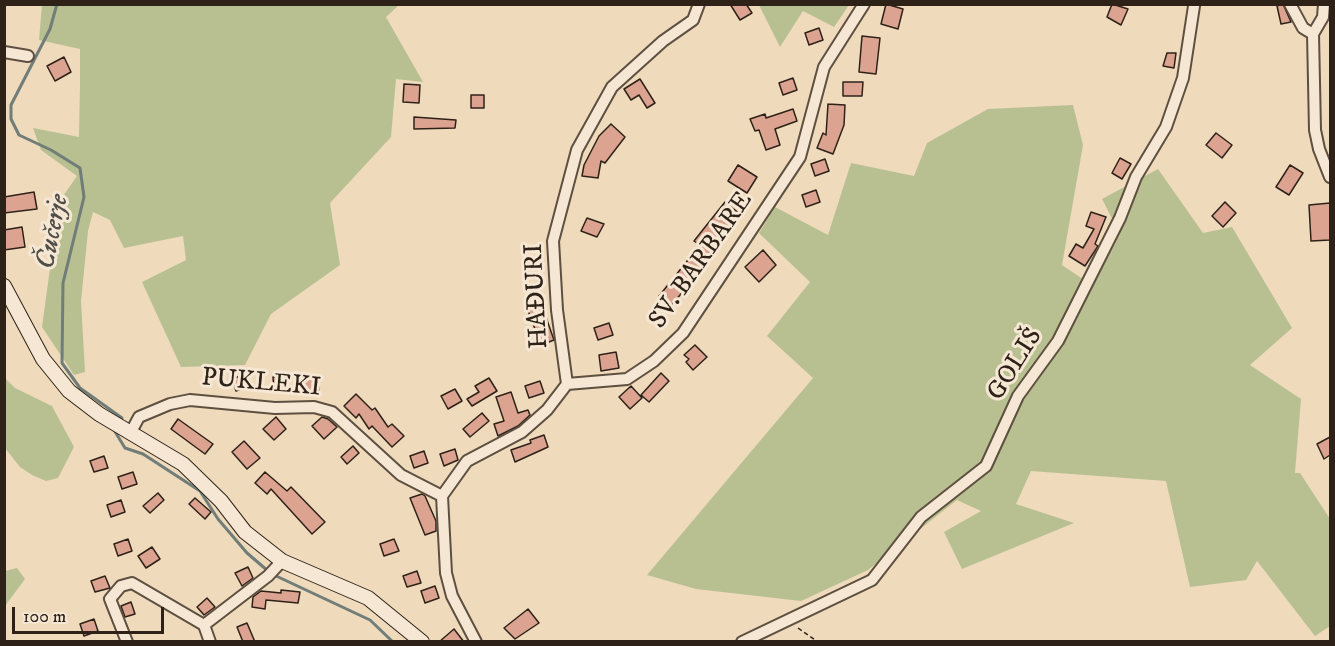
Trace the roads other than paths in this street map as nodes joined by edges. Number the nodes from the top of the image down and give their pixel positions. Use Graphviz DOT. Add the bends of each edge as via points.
graph roads {
  1 [pos="699,4"];
  2 [pos="864,4"];
  3 [pos="1290,4"];
  4 [pos="1324,4"];
  5 [pos="1193,5"];
  6 [pos="1314,34"];
  7 [pos="4,52"];
  8 [pos="28,56"];
  9 [pos="1330,177"];
  10 [pos="4,286"];
  11 [pos="567,384"];
  12 [pos="131,432"];
  13 [pos="442,496"];
  14 [pos="275,568"];
  15 [pos="204,625"];
  16 [pos="127,642"];
  17 [pos="210,642"];
  18 [pos="422,642"];
  19 [pos="476,642"];
  20 [pos="742,642"];
  1 -- 11 [label="street, HAĐURI" via="693,20 612,87 577,150 553,241"];
  2 -- 11 [label="street, SV. BARBARE" via="824,67 800,157 683,333 654,361 627,379"];
  3 -- 6 [label="street" via="1303,28"];
  4 -- 6 [label="street" via="1323,17"];
  5 -- 20 [label="street, GOLIŠ" via="1183,78 1171,116 1136,177 1120,218 1058,341 1018,396 986,466 921,517 873,580"];
  6 -- 9 [label="street" via="1315,130"];
  7 -- 8 [label="street"];
  10 -- 12 [label="street" via="53,375 99,414"];
  11 -- 13 [label="street" via="547,410 522,432 467,461"];
  12 -- 13 [label="street, PUKLEKI" via="139,417 190,400 275,408 314,407 332,412 401,475"];
  12 -- 14 [label="street" via="200,478"];
  13 -- 19 [label="street" via="446,573 452,596"];
  14 -- 15 [label="street"];
  14 -- 18 [label="street" via="368,598"];
  15 -- 16 [label="street" via="132,583 121,586 111,599"];
  15 -- 17 [label="street"];
}
